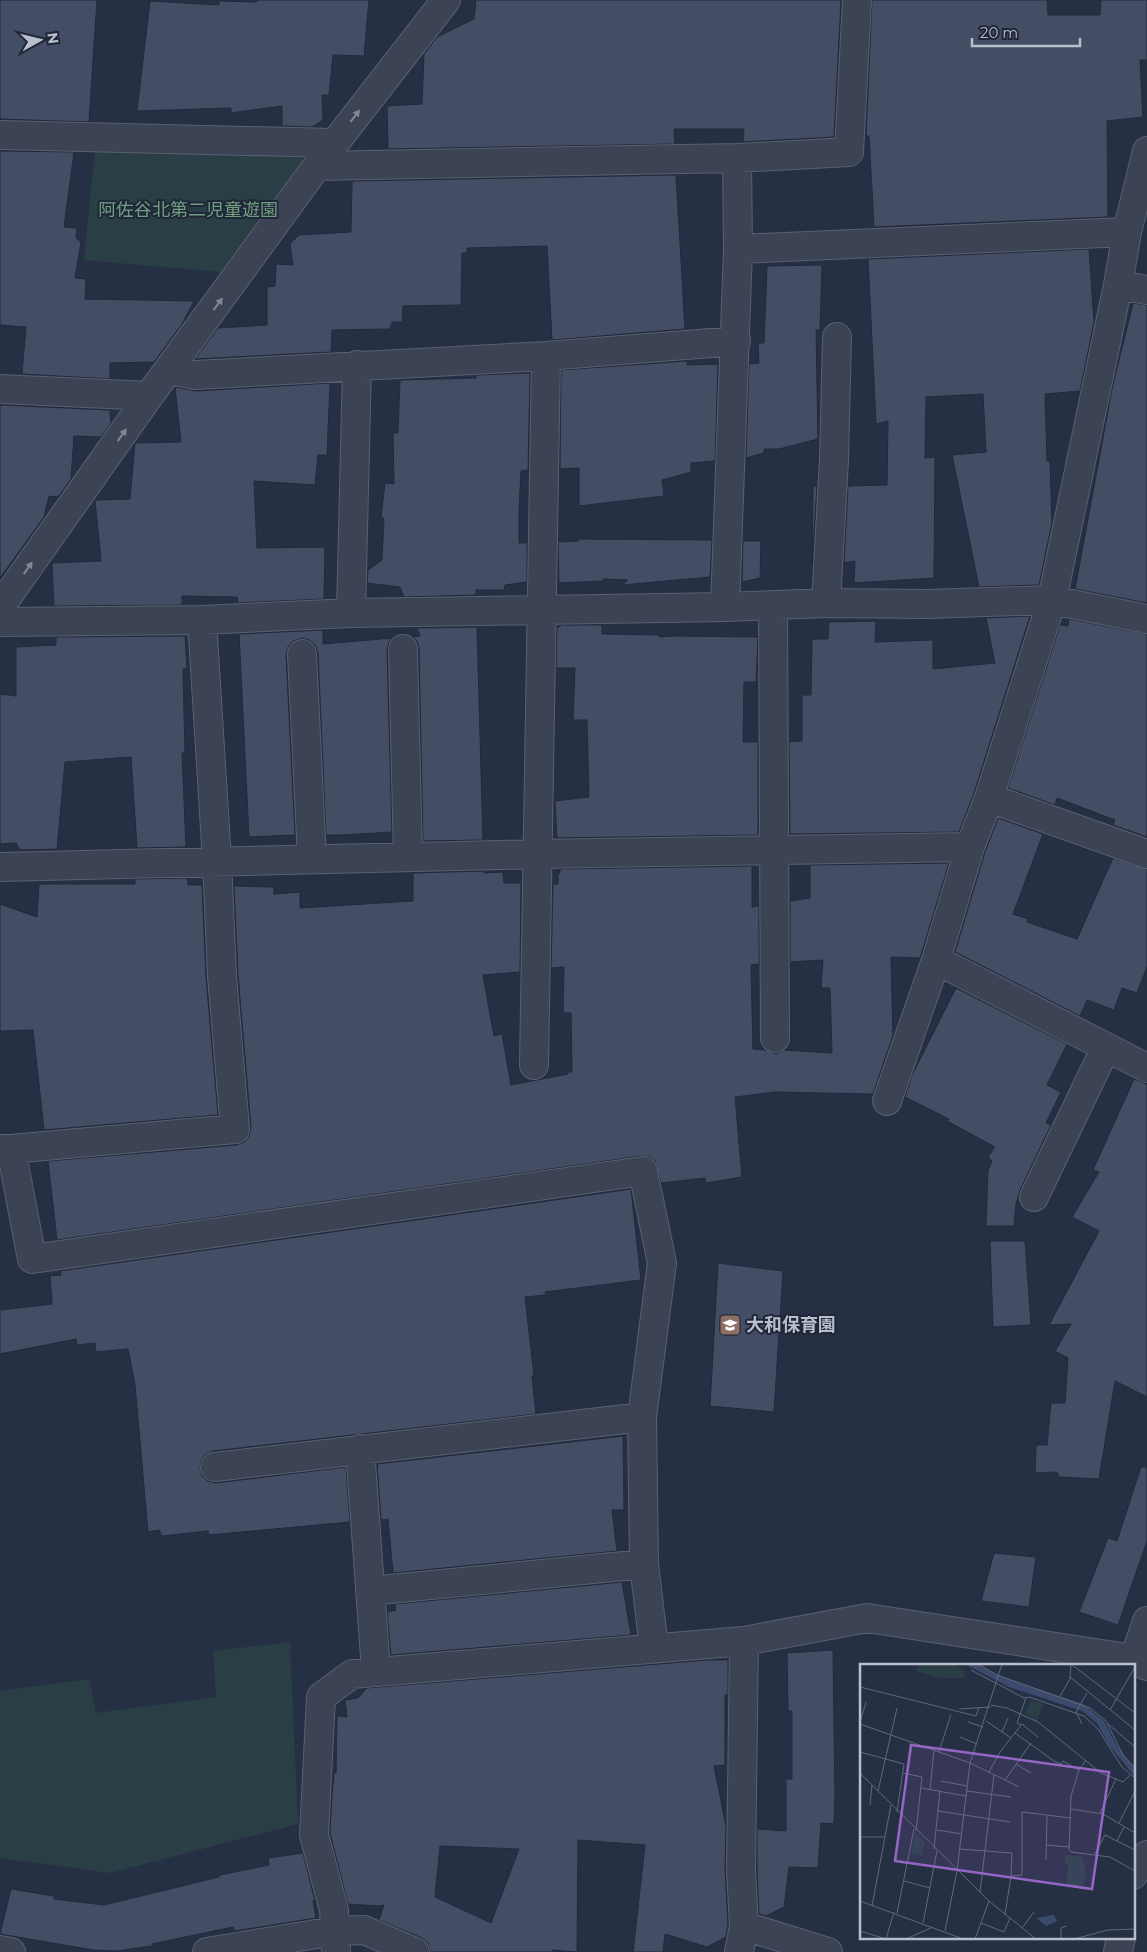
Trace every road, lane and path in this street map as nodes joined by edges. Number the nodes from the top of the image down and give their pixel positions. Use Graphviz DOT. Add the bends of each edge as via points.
graph roads {
  1 [pos="446,0"];
  2 [pos="857,0"];
  3 [pos="0,135"];
  4 [pos="334,143"];
  5 [pos="1147,151"];
  6 [pos="738,158"];
  7 [pos="317,166"];
  8 [pos="1127,232"];
  9 [pos="738,249"];
  10 [pos="1118,285"];
  11 [pos="1147,290"];
  12 [pos="837,337"];
  13 [pos="736,342"];
  14 [pos="546,356"];
  15 [pos="357,365"];
  16 [pos="170,370"];
  17 [pos="0,389"];
  18 [pos="149,396"];
  19 [pos="1052,600"];
  20 [pos="826,603"];
  21 [pos="773,606"];
  22 [pos="0,608"];
  23 [pos="725,608"];
  24 [pos="542,611"];
  25 [pos="351,613"];
  26 [pos="1147,619"];
  27 [pos="202,620"];
  28 [pos="0,622"];
  29 [pos="403,649"];
  30 [pos="302,654"];
  31 [pos="989,798"];
  32 [pos="970,847"];
  33 [pos="773,849"];
  34 [pos="538,854"];
  35 [pos="1147,854"];
  36 [pos="408,857"];
  37 [pos="312,859"];
  38 [pos="217,861"];
  39 [pos="0,867"];
  40 [pos="936,960"];
  41 [pos="775,1038"];
  42 [pos="1106,1047"];
  43 [pos="534,1065"];
  44 [pos="1147,1068"];
  45 [pos="888,1100"];
  46 [pos="6,1149"];
  47 [pos="1034,1198"];
  48 [pos="642,1417"];
  49 [pos="360,1449"];
  50 [pos="215,1467"];
  51 [pos="644,1564"];
  52 [pos="370,1591"];
  53 [pos="1147,1621"];
  54 [pos="744,1640"];
  55 [pos="654,1648"];
  56 [pos="1140,1662"];
  57 [pos="376,1671"];
  58 [pos="1147,1855"];
  59 [pos="1134,1873"];
  60 [pos="744,1926"];
  61 [pos="335,1941"];
  62 [pos="0,1950"];
  63 [pos="11,1952"];
  64 [pos="206,1952"];
  65 [pos="415,1952"];
  66 [pos="738,1952"];
  67 [pos="828,1952"];
  4 -- 1 [label="street, one-way"];
  2 -- 6 [label="street" via="849,152"];
  3 -- 4 [label="street"];
  4 -- 7 [label="street"];
  5 -- 8 [label="street"];
  6 -- 7 [label="street"];
  6 -- 9 [label="street"];
  16 -- 7 [label="street, one-way"];
  8 -- 9 [label="street"];
  8 -- 10 [label="street"];
  9 -- 13 [label="street"];
  10 -- 11 [label="street"];
  10 -- 19 [label="street"];
  12 -- 20 [label="street"];
  13 -- 14 [label="street"];
  13 -- 23 [label="street"];
  14 -- 15 [label="street"];
  14 -- 24 [label="street"];
  15 -- 16 [label="street" via="195,375"];
  15 -- 25 [label="street"];
  16 -- 18 [label="street"];
  17 -- 18 [label="street"];
  22 -- 18 [label="street, one-way"];
  19 -- 20 [label="street"];
  19 -- 26 [label="street"];
  19 -- 31 [label="street"];
  20 -- 21 [label="street"];
  21 -- 23 [label="street"];
  21 -- 33 [label="street"];
  23 -- 24 [label="street"];
  24 -- 25 [label="street"];
  24 -- 34 [label="street"];
  25 -- 27 [label="street"];
  27 -- 28 [label="street"];
  27 -- 38 [label="street"];
  29 -- 36 [label="street"];
  30 -- 37 [label="street"];
  31 -- 32 [label="street"];
  31 -- 35 [label="street"];
  32 -- 33 [label="street"];
  32 -- 40 [label="street"];
  33 -- 34 [label="street"];
  33 -- 41 [label="street"];
  34 -- 36 [label="street"];
  34 -- 43 [label="street"];
  36 -- 37 [label="street"];
  37 -- 38 [label="street"];
  38 -- 39 [label="street"];
  38 -- 46 [label="street" via="222,976 236,1129"];
  40 -- 42 [label="street"];
  40 -- 45 [label="street"];
  42 -- 44 [label="street"];
  42 -- 47 [label="street"];
  46 -- 48 [label="street" via="32,1259 643,1171 662,1263"];
  48 -- 49 [label="street"];
  48 -- 51 [label="street"];
  49 -- 50 [label="street"];
  49 -- 52 [label="street"];
  51 -- 52 [label="street"];
  51 -- 55 [label="street"];
  52 -- 57 [label="street"];
  53 -- 56 [label="street"];
  54 -- 55 [label="street"];
  54 -- 56 [label="street" via="867,1618"];
  54 -- 60 [label="street" via="740,1870"];
  55 -- 57 [label="street"];
  57 -- 61 [label="street" via="352,1674 321,1698 314,1835 334,1910"];
  58 -- 59 [label="street"];
  60 -- 66 [label="street"];
  60 -- 67 [label="street"];
  61 -- 64 [label="street"];
  61 -- 65 [label="street" via="364,1930"];
  62 -- 63 [label="street"];
}
